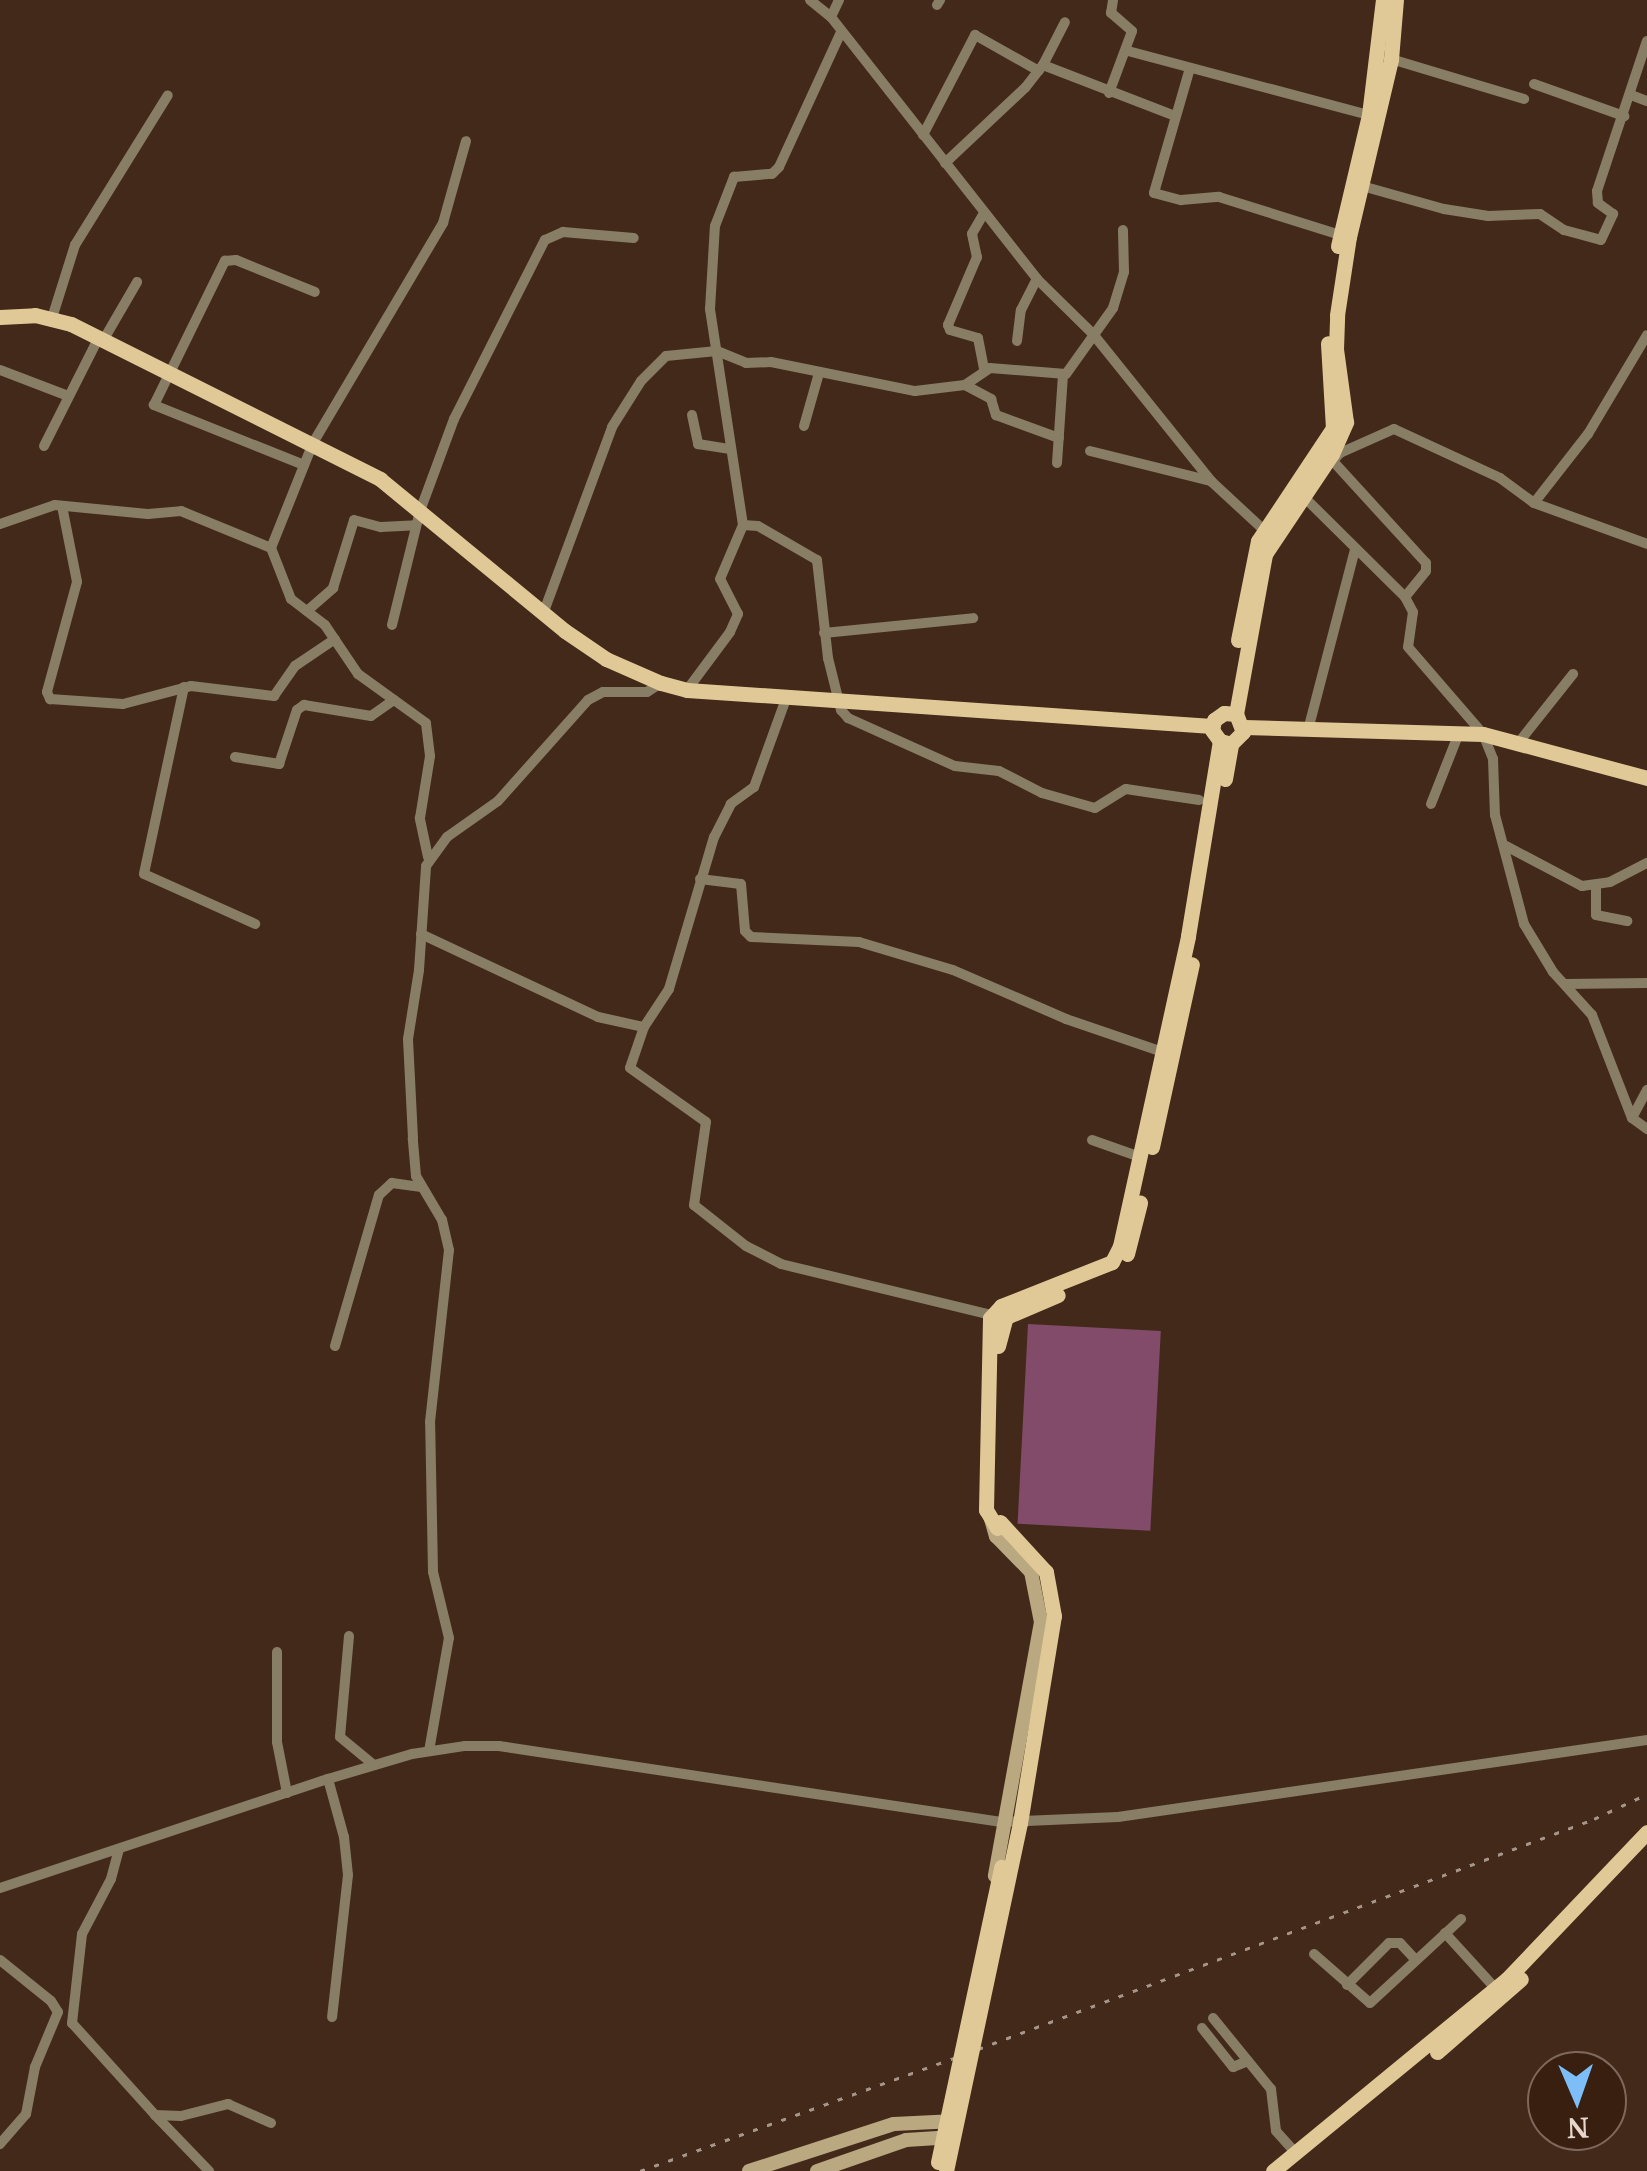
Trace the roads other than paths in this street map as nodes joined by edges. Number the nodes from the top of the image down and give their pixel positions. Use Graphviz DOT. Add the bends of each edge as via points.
graph roads {
  1 [pos="810,0"];
  2 [pos="840,0"];
  3 [pos="1114,0"];
  4 [pos="1383,0"];
  5 [pos="1396,0"];
  6 [pos="830,17"];
  7 [pos="1064,22"];
  8 [pos="842,32"];
  9 [pos="1647,42"];
  10 [pos="1128,51"];
  11 [pos="1391,60"];
  12 [pos="1041,68"];
  13 [pos="1190,68"];
  14 [pos="1534,84"];
  15 [pos="1109,93"];
  16 [pos="1631,94"];
  17 [pos="168,95"];
  18 [pos="1524,99"];
  19 [pos="1647,101"];
  20 [pos="1369,115"];
  21 [pos="1175,116"];
  22 [pos="1624,116"];
  23 [pos="922,135"];
  24 [pos="466,141"];
  25 [pos="945,164"];
  26 [pos="1362,186"];
  27 [pos="984,213"];
  28 [pos="1122,230"];
  29 [pos="1340,234"];
  30 [pos="634,238"];
  31 [pos="1037,279"];
  32 [pos="137,282"];
  33 [pos="315,292"];
  34 [pos="0,316"];
  35 [pos="52,318"];
  36 [pos="1093,334"];
  37 [pos="1647,336"];
  38 [pos="101,338"];
  39 [pos="1017,341"];
  40 [pos="717,351"];
  41 [pos="0,370"];
  42 [pos="984,370"];
  43 [pos="819,373"];
  44 [pos="1062,374"];
  45 [pos="169,375"];
  46 [pos="965,385"];
  47 [pos="68,396"];
  48 [pos="692,415"];
  49 [pos="804,426"];
  50 [pos="1059,438"];
  51 [pos="313,443"];
  52 [pos="44,446"];
  53 [pos="729,449"];
  54 [pos="1090,451"];
  55 [pos="1057,463"];
  56 [pos="304,466"];
  57 [pos="1212,482"];
  58 [pos="1303,496"];
  59 [pos="1534,503"];
  60 [pos="62,506"];
  61 [pos="418,518"];
  62 [pos="0,524"];
  63 [pos="743,524"];
  64 [pos="1264,531"];
  65 [pos="1647,544"];
  66 [pos="271,548"];
  67 [pos="1355,550"];
  68 [pos="1405,597"];
  69 [pos="307,611"];
  70 [pos="543,614"];
  71 [pos="973,618"];
  72 [pos="392,625"];
  73 [pos="824,633"];
  74 [pos="335,639"];
  75 [pos="1572,674"];
  76 [pos="661,683"];
  77 [pos="184,687"];
  78 [pos="686,690"];
  79 [pos="787,696"];
  80 [pos="838,699"];
  81 [pos="394,700"];
  82 [pos="1235,718"];
  83 [pos="1308,730"];
  84 [pos="1459,734"];
  85 [pos="1483,734"];
  86 [pos="1221,737"];
  87 [pos="1519,742"];
  88 [pos="235,757"];
  89 [pos="1647,778"];
  90 [pos="1199,800"];
  91 [pos="1431,804"];
  92 [pos="1506,846"];
  93 [pos="428,858"];
  94 [pos="1647,863"];
  95 [pos="700,879"];
  96 [pos="1596,886"];
  97 [pos="1627,920"];
  98 [pos="255,924"];
  99 [pos="421,934"];
  100 [pos="1647,983"];
  101 [pos="1565,984"];
  102 [pos="644,1027"];
  103 [pos="1160,1051"];
  104 [pos="1647,1090"];
  105 [pos="1632,1118"];
  106 [pos="1647,1129"];
  107 [pos="1092,1140"];
  108 [pos="1140,1157"];
  109 [pos="420,1187"];
  110 [pos="992,1315"];
  111 [pos="335,1346"];
  112 [pos="996,1521"];
  113 [pos="349,1636"];
  114 [pos="276,1652"];
  115 [pos="1647,1740"];
  116 [pos="429,1751"];
  117 [pos="374,1765"];
  118 [pos="328,1779"];
  119 [pos="286,1793"];
  120 [pos="1007,1822"];
  121 [pos="1026,1822"];
  122 [pos="1647,1832"];
  123 [pos="1647,1845"];
  124 [pos="118,1848"];
  125 [pos="0,1888"];
  126 [pos="1462,1919"];
  127 [pos="1445,1933"];
  128 [pos="1314,1954"];
  129 [pos="0,1960"];
  130 [pos="1416,1960"];
  131 [pos="1347,1985"];
  132 [pos="1496,1990"];
  133 [pos="332,2018"];
  134 [pos="1213,2018"];
  135 [pos="1468,2020"];
  136 [pos="1202,2028"];
  137 [pos="1248,2061"];
  138 [pos="155,2115"];
  139 [pos="962,2121"];
  140 [pos="271,2123"];
  141 [pos="940,2128"];
  142 [pos="958,2138"];
  143 [pos="0,2144"];
  144 [pos="1296,2153"];
  145 [pos="209,2171"];
  146 [pos="749,2171"];
  147 [pos="817,2171"];
  148 [pos="934,2171"];
  149 [pos="949,2171"];
  150 [pos="1273,2171"];
  151 [pos="1290,2171"];
  1 -- 6 [label="street"];
  2 -- 6 [label="street"];
  3 -- 10 [label="street" via="1112,13 1132,27"];
  4 -- 20 [label="main road"];
  5 -- 11 [label="main road"];
  6 -- 8 [label="street"];
  7 -- 12 [label="street"];
  8 -- 23 [label="street"];
  8 -- 40 [label="street" via="779,167 772,174 740,175 728,188 710,247"];
  9 -- 16 [label="street"];
  10 -- 13 [label="street"];
  10 -- 15 [label="street"];
  11 -- 18 [label="street"];
  11 -- 26 [label="main road"];
  12 -- 15 [label="street"];
  12 -- 23 [label="street" via="975,35"];
  12 -- 25 [label="street"];
  13 -- 20 [label="street"];
  13 -- 21 [label="street"];
  14 -- 22 [label="street"];
  15 -- 21 [label="street"];
  16 -- 19 [label="street"];
  16 -- 22 [label="street"];
  17 -- 35 [label="street" via="82,233"];
  20 -- 29 [label="main road"];
  21 -- 29 [label="street" via="1156,196 1219,197"];
  22 -- 26 [label="street" via="1597,191 1598,203 1613,214 1602,240 1564,230 1540,214 1488,216"];
  23 -- 25 [label="street"];
  24 -- 51 [label="street" via="426,258"];
  25 -- 27 [label="street"];
  26 -- 58 [label="main road" via="1335,334 1346,422"];
  27 -- 31 [label="street"];
  27 -- 42 [label="street" via="972,234 977,257 948,324 978,338"];
  28 -- 36 [label="street" via="1122,281 1109,316"];
  29 -- 64 [label="main road" via="1328,314 1333,428"];
  30 -- 61 [label="street" via="563,232 545,240 454,419"];
  31 -- 36 [label="street"];
  31 -- 39 [label="street" via="1021,310"];
  32 -- 38 [label="street"];
  33 -- 45 [label="street" via="225,261"];
  34 -- 35 [label="main road"];
  35 -- 38 [label="main road"];
  36 -- 44 [label="street" via="1074,368"];
  36 -- 57 [label="street"];
  37 -- 59 [label="street" via="1588,434"];
  38 -- 45 [label="main road"];
  38 -- 47 [label="street"];
  40 -- 43 [label="street" via="746,363"];
  40 -- 53 [label="street"];
  40 -- 70 [label="street" via="666,356 641,381 599,456"];
  41 -- 47 [label="street"];
  42 -- 44 [label="street"];
  42 -- 46 [label="street"];
  43 -- 46 [label="street" via="915,391"];
  43 -- 49 [label="street"];
  44 -- 50 [label="street"];
  45 -- 51 [label="main road"];
  45 -- 56 [label="street" via="155,408"];
  46 -- 50 [label="street" via="991,399 994,414"];
  47 -- 52 [label="street"];
  48 -- 53 [label="street" via="698,444"];
  50 -- 55 [label="street"];
  51 -- 56 [label="street"];
  51 -- 61 [label="main road" via="380,479"];
  53 -- 63 [label="street"];
  54 -- 57 [label="street"];
  56 -- 66 [label="street"];
  57 -- 64 [label="street"];
  58 -- 67 [label="street"];
  58 -- 82 [label="main road" via="1264,554"];
  59 -- 65 [label="street"];
  59 -- 68 [label="street" via="1500,478 1401,430 1340,452 1334,464 1426,563"];
  60 -- 62 [label="street"];
  60 -- 66 [label="street" via="180,511"];
  60 -- 77 [label="street" via="76,592 48,697 114,704"];
  61 -- 69 [label="street" via="381,527 354,520 333,588"];
  61 -- 70 [label="main road"];
  61 -- 72 [label="street"];
  63 -- 73 [label="street" via="817,560"];
  63 -- 78 [label="street" via="720,579 738,606 736,621"];
  64 -- 82 [label="main road" via="1246,582"];
  66 -- 69 [label="street" via="286,592"];
  67 -- 68 [label="street"];
  67 -- 83 [label="street"];
  68 -- 85 [label="street" via="1413,612 1408,647"];
  69 -- 74 [label="street"];
  70 -- 76 [label="main road" via="606,659"];
  71 -- 73 [label="street"];
  73 -- 80 [label="street"];
  74 -- 77 [label="street" via="290,670 274,696"];
  74 -- 81 [label="street" via="358,674"];
  75 -- 87 [label="street"];
  76 -- 78 [label="main road"];
  76 -- 93 [label="street" via="648,692 596,694 498,801"];
  77 -- 98 [label="street" via="145,877"];
  78 -- 79 [label="main road"];
  79 -- 80 [label="main road"];
  79 -- 95 [label="street" via="754,787 730,804"];
  80 -- 86 [label="main road"];
  80 -- 90 [label="street" via="848,718 956,766 999,770 1075,803 1101,807 1126,789"];
  81 -- 88 [label="street" via="371,716 300,707 279,764"];
  81 -- 93 [label="street" via="423,717 428,729 422,830"];
  82 -- 83 [label="main road"];
  82 -- 86 [label="main road"];
  82 -- 86 [label="main road" via="1241,737"];
  83 -- 84 [label="main road"];
  84 -- 85 [label="main road"];
  84 -- 91 [label="street"];
  85 -- 87 [label="main road"];
  85 -- 92 [label="street" via="1494,759 1495,815"];
  86 -- 103 [label="main road" via="1188,936"];
  86 -- 112 [label="main road" via="1200,932 1128,1251 1107,1276 1009,1315 1000,1329"];
  87 -- 89 [label="main road"];
  92 -- 96 [label="street" via="1571,883"];
  92 -- 101 [label="street" via="1524,924"];
  93 -- 99 [label="street"];
  94 -- 96 [label="street"];
  95 -- 102 [label="street" via="669,989"];
  95 -- 103 [label="street" via="741,884 745,932 752,937 859,942 953,970"];
  96 -- 97 [label="street" via="1596,916"];
  99 -- 102 [label="street" via="598,1017"];
  99 -- 109 [label="street" via="408,1039"];
  100 -- 101 [label="street"];
  101 -- 105 [label="street" via="1598,1027"];
  102 -- 110 [label="street" via="633,1072 707,1127 694,1197 698,1209 781,1264"];
  103 -- 108 [label="main road"];
  104 -- 105 [label="street"];
  105 -- 106 [label="street"];
  107 -- 108 [label="street"];
  108 -- 110 [label="main road" via="1112,1262"];
  109 -- 111 [label="street" via="392,1183 379,1195"];
  109 -- 116 [label="street" via="442,1220 449,1250 430,1422 434,1572 449,1638"];
  110 -- 112 [label="main road" via="986,1510"];
  112 -- 120 [label="street" via="996,1536 1031,1572 1040,1605"];
  112 -- 121 [label="street" via="1038,1552 1058,1596"];
  112 -- 148 [label="main road, bridge" via="1033,1565 1047,1616 1012,1822"];
  112 -- 149 [label="main road, bridge" via="1046,1572 1054,1616 1020,1823"];
  113 -- 117 [label="street" via="340,1737"];
  114 -- 119 [label="street" via="277,1742"];
  115 -- 121 [label="street" via="1136,1814"];
  116 -- 117 [label="street"];
  116 -- 120 [label="street" via="499,1746"];
  117 -- 118 [label="street"];
  118 -- 119 [label="street"];
  118 -- 133 [label="street" via="348,1875"];
  119 -- 124 [label="street"];
  120 -- 121 [label="street"];
  120 -- 141 [label="street"];
  121 -- 139 [label="street"];
  122 -- 132 [label="main road"];
  123 -- 135 [label="main road"];
  124 -- 125 [label="street"];
  124 -- 138 [label="street" via="111,1879 86,1919 70,2014 78,2032"];
  126 -- 127 [label="street"];
  127 -- 130 [label="street"];
  127 -- 132 [label="street"];
  128 -- 131 [label="street"];
  129 -- 143 [label="street" via="58,2012 35,2067 26,2114"];
  130 -- 131 [label="street" via="1370,2003"];
  130 -- 131 [label="street" via="1400,1943 1388,1943"];
  132 -- 135 [label="main road"];
  134 -- 137 [label="street"];
  135 -- 144 [label="main road"];
  135 -- 151 [label="main road"];
  136 -- 137 [label="street" via="1234,2067"];
  137 -- 144 [label="street" via="1275,2098 1276,2131"];
  138 -- 140 [label="street" via="228,2104"];
  138 -- 145 [label="street"];
  139 -- 141 [label="street"];
  139 -- 142 [label="street"];
  141 -- 142 [label="street"];
  141 -- 146 [label="street" via="894,2124"];
  141 -- 147 [label="street"];
  141 -- 148 [label="street"];
  142 -- 149 [label="street"];
  144 -- 150 [label="main road"];
}
